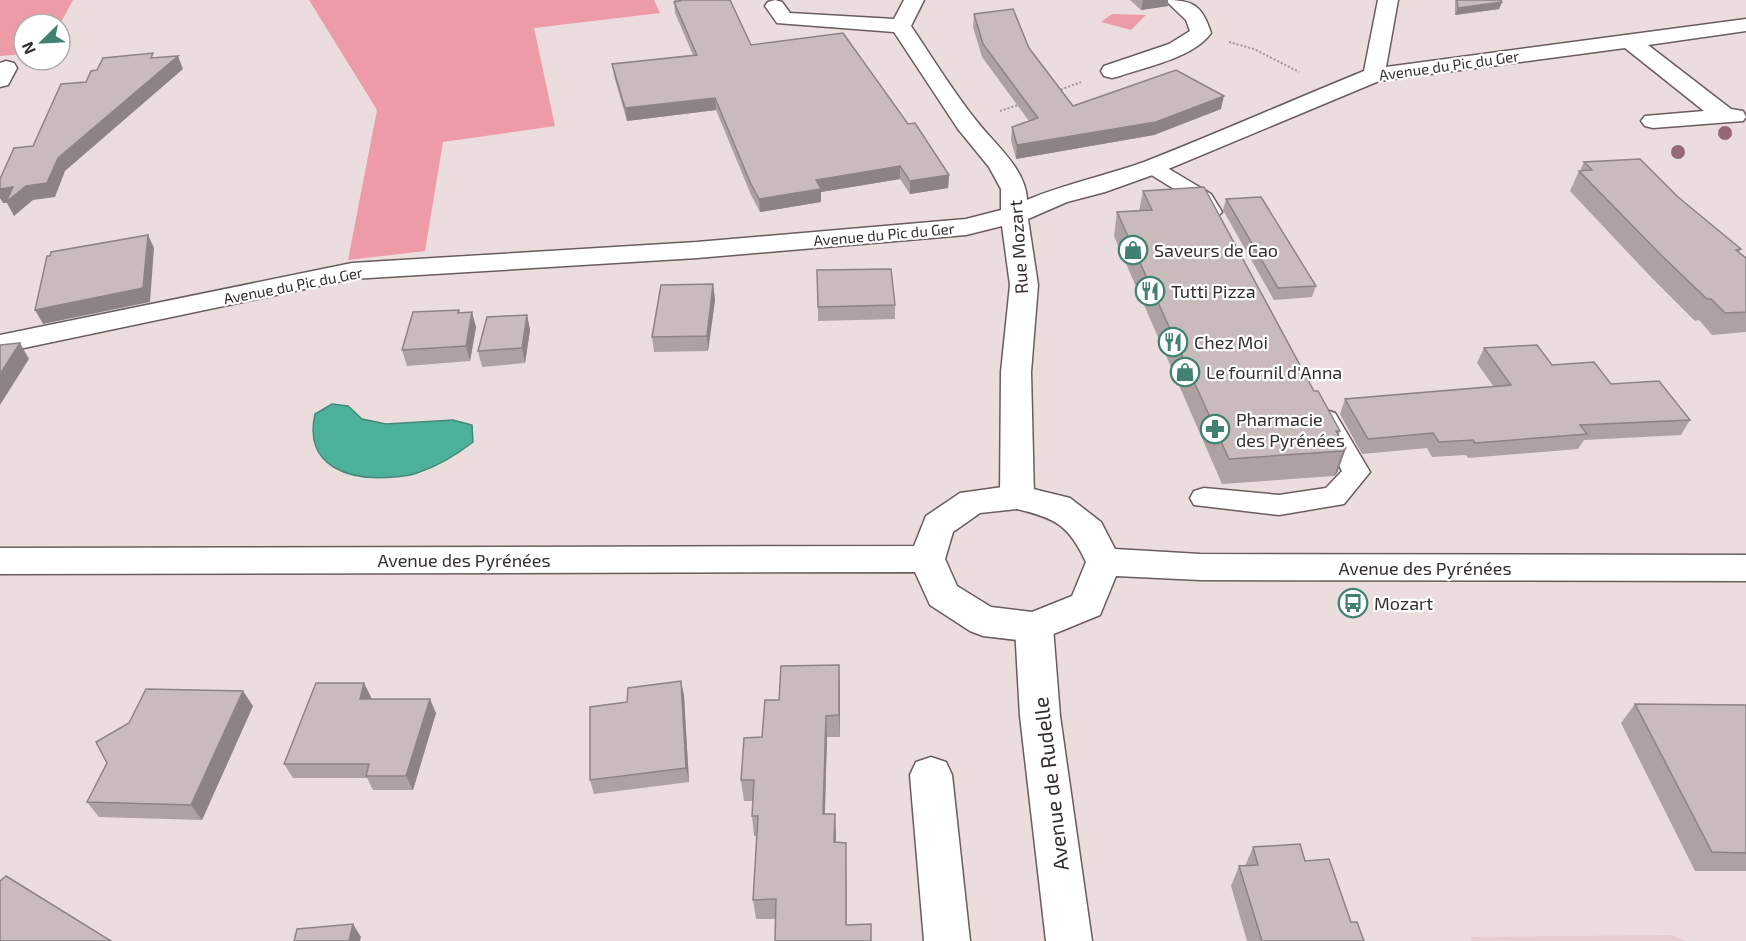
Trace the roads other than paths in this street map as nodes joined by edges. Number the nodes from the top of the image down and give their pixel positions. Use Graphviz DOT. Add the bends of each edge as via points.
graph roads {
  1 [pos="914,0"];
  2 [pos="1175,0"];
  3 [pos="1388,0"];
  4 [pos="775,6"];
  5 [pos="1746,25"];
  6 [pos="901,26"];
  7 [pos="1630,40"];
  8 [pos="1112,71"];
  9 [pos="1374,75"];
  10 [pos="1736,116"];
  11 [pos="1653,121"];
  12 [pos="1152,166"];
  13 [pos="1014,215"];
  14 [pos="1221,229"];
  15 [pos="0,345"];
  16 [pos="1317,401"];
  17 [pos="1017,497"];
  18 [pos="1204,498"];
  19 [pos="927,559"];
  20 [pos="0,561"];
  21 [pos="1104,562"];
  22 [pos="1746,568"];
  23 [pos="1034,627"];
  24 [pos="931,775"];
  25 [pos="946,941"];
  26 [pos="1069,941"];
  1 -- 6 [label="street"];
  2 -- 8 [label="street" via="1196,17 1202,33 1177,49"];
  3 -- 9 [label="street"];
  4 -- 6 [label="street" via="784,19"];
  5 -- 7 [label="street, Avenue du Pic du Ger"];
  6 -- 13 [label="street, Rue Mozart" via="966,124 1000,164 1014,189"];
  7 -- 9 [label="street, Avenue du Pic du Ger"];
  7 -- 10 [label="street"];
  9 -- 12 [label="street, Avenue du Pic du Ger"];
  10 -- 11 [label="street"];
  12 -- 13 [label="street, Avenue du Pic du Ger" via="1058,196"];
  12 -- 14 [label="lane" via="1204,198"];
  13 -- 15 [label="street, Avenue du Pic du Ger" via="966,227 697,250 352,271"];
  13 -- 17 [label="street, Rue Mozart" via="1024,285 1016,372"];
  16 -- 18 [label="lane" via="1356,472 1334,497 1279,505"];
  17 -- 19 [label="street" via="972,502 938,525"];
  17 -- 21 [label="street" via="1058,507 1089,531"];
  19 -- 20 [label="street, Avenue des Pyrénées"];
  19 -- 23 [label="street" via="943,595 982,621"];
  21 -- 22 [label="street, Avenue des Pyrénées" via="1212,567"];
  21 -- 23 [label="street" via="1088,605"];
  23 -- 26 [label="street, Avenue de Rudelle" via="1040,716"];
  24 -- 25 [label="street"];
}
